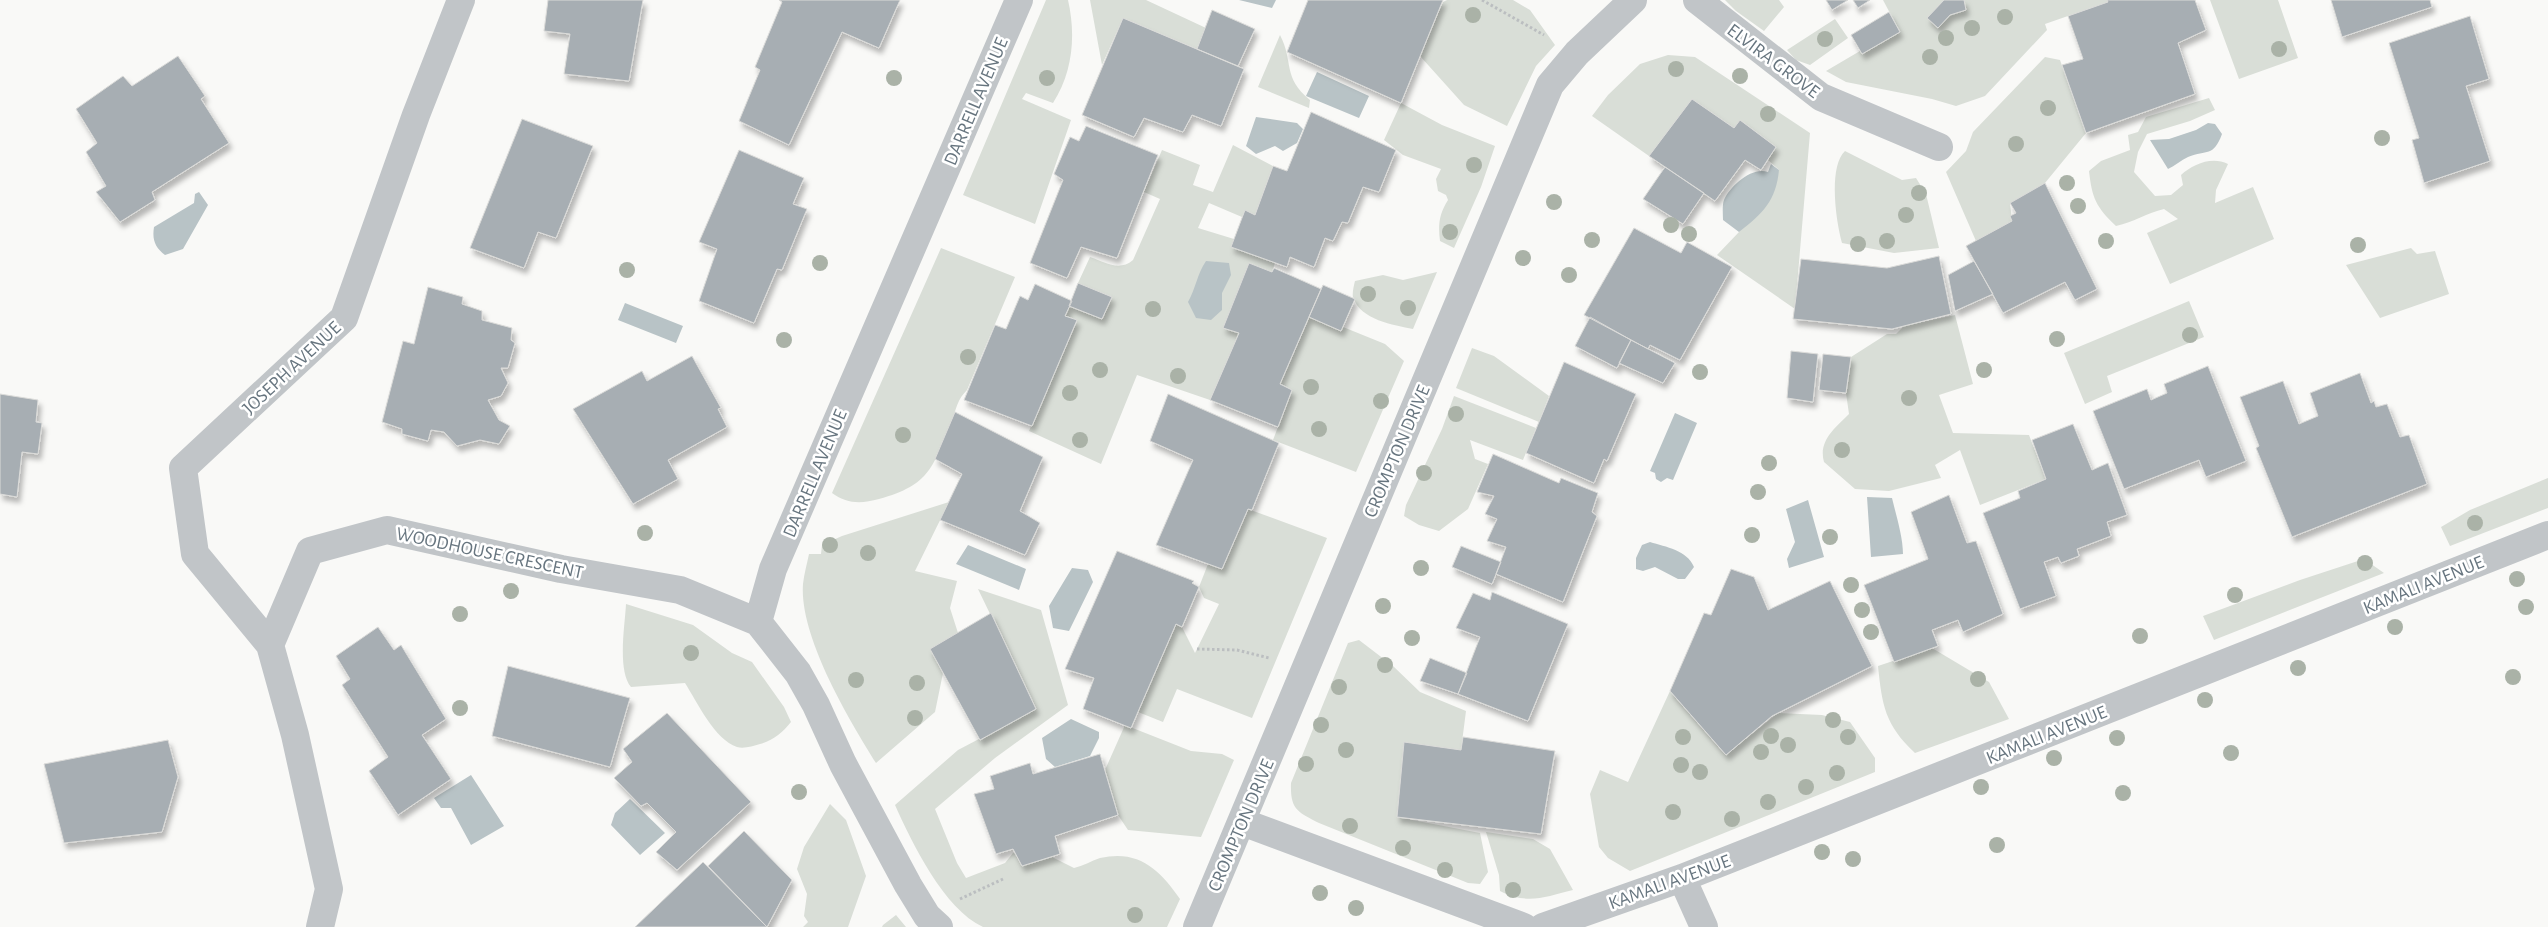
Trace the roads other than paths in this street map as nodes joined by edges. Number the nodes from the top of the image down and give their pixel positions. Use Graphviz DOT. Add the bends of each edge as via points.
graph roads {
  1 [pos="461,0"];
  2 [pos="1019,0"];
  3 [pos="1633,0"];
  4 [pos="1696,0"];
  5 [pos="1940,147"];
  6 [pos="2548,535"];
  7 [pos="758,622"];
  8 [pos="270,645"];
  9 [pos="1242,822"];
  10 [pos="1682,878"];
  11 [pos="320,927"];
  12 [pos="939,927"];
  13 [pos="1197,927"];
  14 [pos="1524,927"];
  15 [pos="1542,927"];
  16 [pos="1704,927"];
  1 -- 8 [label="street, JOSEPH AVENUE" via="416,115 344,318 183,468 195,554"];
  2 -- 7 [label="street, DARRELL AVENUE" via="773,569"];
  3 -- 9 [label="street, CROMPTON DRIVE" via="1577,53 1550,85"];
  4 -- 5 [label="street, ELVIRA GROVE" via="1821,97"];
  6 -- 10 [label="street, KAMALI AVENUE"];
  7 -- 8 [label="street, WOODHOUSE CRESCENT" via="680,590 561,569 387,530 310,551"];
  7 -- 12 [label="street" via="798,673 908,885 927,916"];
  8 -- 11 [label="street" via="295,735 329,889"];
  9 -- 13 [label="street, CROMPTON DRIVE"];
  9 -- 14 [label="street"];
  10 -- 15 [label="street, KAMALI AVENUE"];
  10 -- 16 [label="street"];
}
